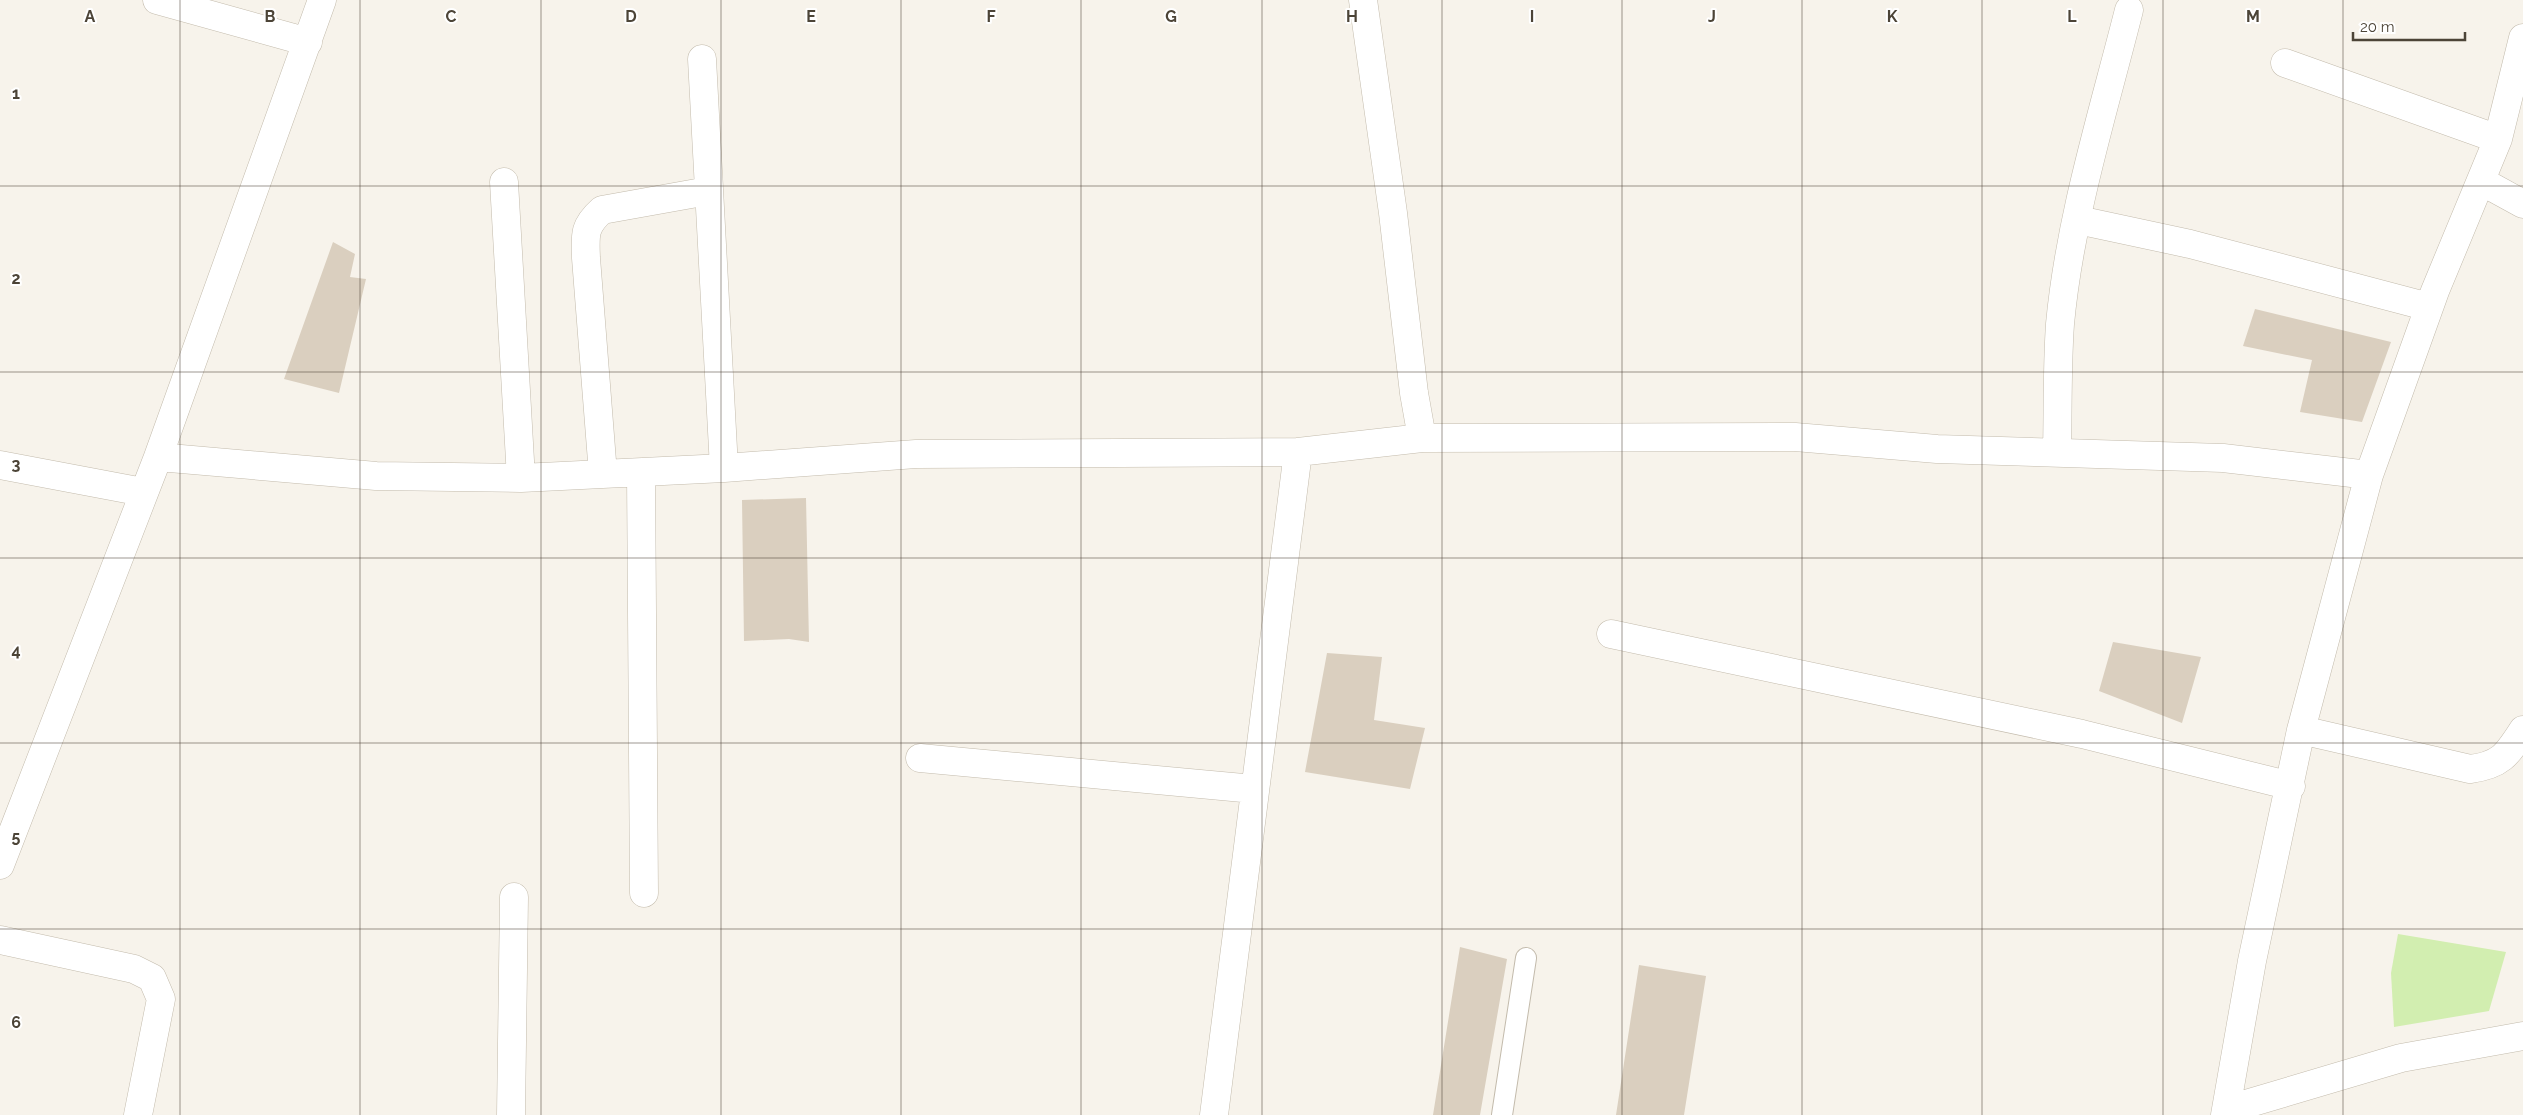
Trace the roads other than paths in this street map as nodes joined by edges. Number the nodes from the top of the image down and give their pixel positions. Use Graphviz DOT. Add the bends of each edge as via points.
graph roads {
  1 [pos="157,0"];
  2 [pos="322,0"];
  3 [pos="1362,0"];
  4 [pos="2129,10"];
  5 [pos="2523,38"];
  6 [pos="308,42"];
  7 [pos="702,59"];
  8 [pos="2285,63"];
  9 [pos="2498,139"];
  10 [pos="2482,181"];
  11 [pos="504,182"];
  12 [pos="708,191"];
  13 [pos="2523,204"];
  14 [pos="2078,220"];
  15 [pos="2429,306"];
  16 [pos="1422,438"];
  17 [pos="1298,452"];
  18 [pos="2057,452"];
  19 [pos="158,456"];
  20 [pos="0,466"];
  21 [pos="724,468"];
  22 [pos="641,473"];
  23 [pos="603,474"];
  24 [pos="2369,475"];
  25 [pos="521,478"];
  26 [pos="143,492"];
  27 [pos="1611,634"];
  28 [pos="2301,730"];
  29 [pos="2523,730"];
  30 [pos="920,758"];
  31 [pos="2291,786"];
  32 [pos="1254,789"];
  33 [pos="0,865"];
  34 [pos="644,893"];
  35 [pos="514,897"];
  36 [pos="0,940"];
  37 [pos="1526,958"];
  38 [pos="2523,1036"];
  39 [pos="2226,1113"];
  40 [pos="138,1115"];
  41 [pos="510,1115"];
  42 [pos="1214,1115"];
  43 [pos="1502,1115"];
  1 -- 6 [label="street"];
  2 -- 6 [label="street"];
  3 -- 16 [label="street"];
  4 -- 14 [label="street"];
  5 -- 9 [label="street"];
  6 -- 19 [label="street"];
  7 -- 12 [label="street"];
  8 -- 9 [label="street"];
  9 -- 10 [label="street"];
  10 -- 13 [label="street"];
  10 -- 15 [label="street"];
  11 -- 25 [label="street"];
  12 -- 21 [label="street"];
  12 -- 23 [label="street" via="602,210 590,221 585,234"];
  14 -- 15 [label="street" via="2190,244"];
  14 -- 18 [label="street" via="2060,324"];
  15 -- 24 [label="street"];
  16 -- 17 [label="street"];
  16 -- 18 [label="street" via="1795,437 1937,449"];
  17 -- 21 [label="street" via="916,454"];
  17 -- 32 [label="street"];
  18 -- 24 [label="street" via="2223,458"];
  19 -- 25 [label="street" via="376,476"];
  19 -- 26 [label="street"];
  20 -- 26 [label="street"];
  21 -- 22 [label="street"];
  22 -- 23 [label="street"];
  22 -- 34 [label="street"];
  23 -- 25 [label="street"];
  24 -- 28 [label="street"];
  26 -- 33 [label="street"];
  27 -- 31 [label="street" via="2063,730"];
  28 -- 29 [label="street" via="2470,768 2486,767 2507,755"];
  28 -- 31 [label="street"];
  30 -- 32 [label="street"];
  31 -- 39 [label="street" via="2252,961"];
  32 -- 42 [label="street"];
  35 -- 41 [label="street"];
  36 -- 40 [label="street" via="134,969 152,978 161,999"];
  37 -- 43 [label="lane"];
  38 -- 39 [label="street" via="2401,1058"];
}
